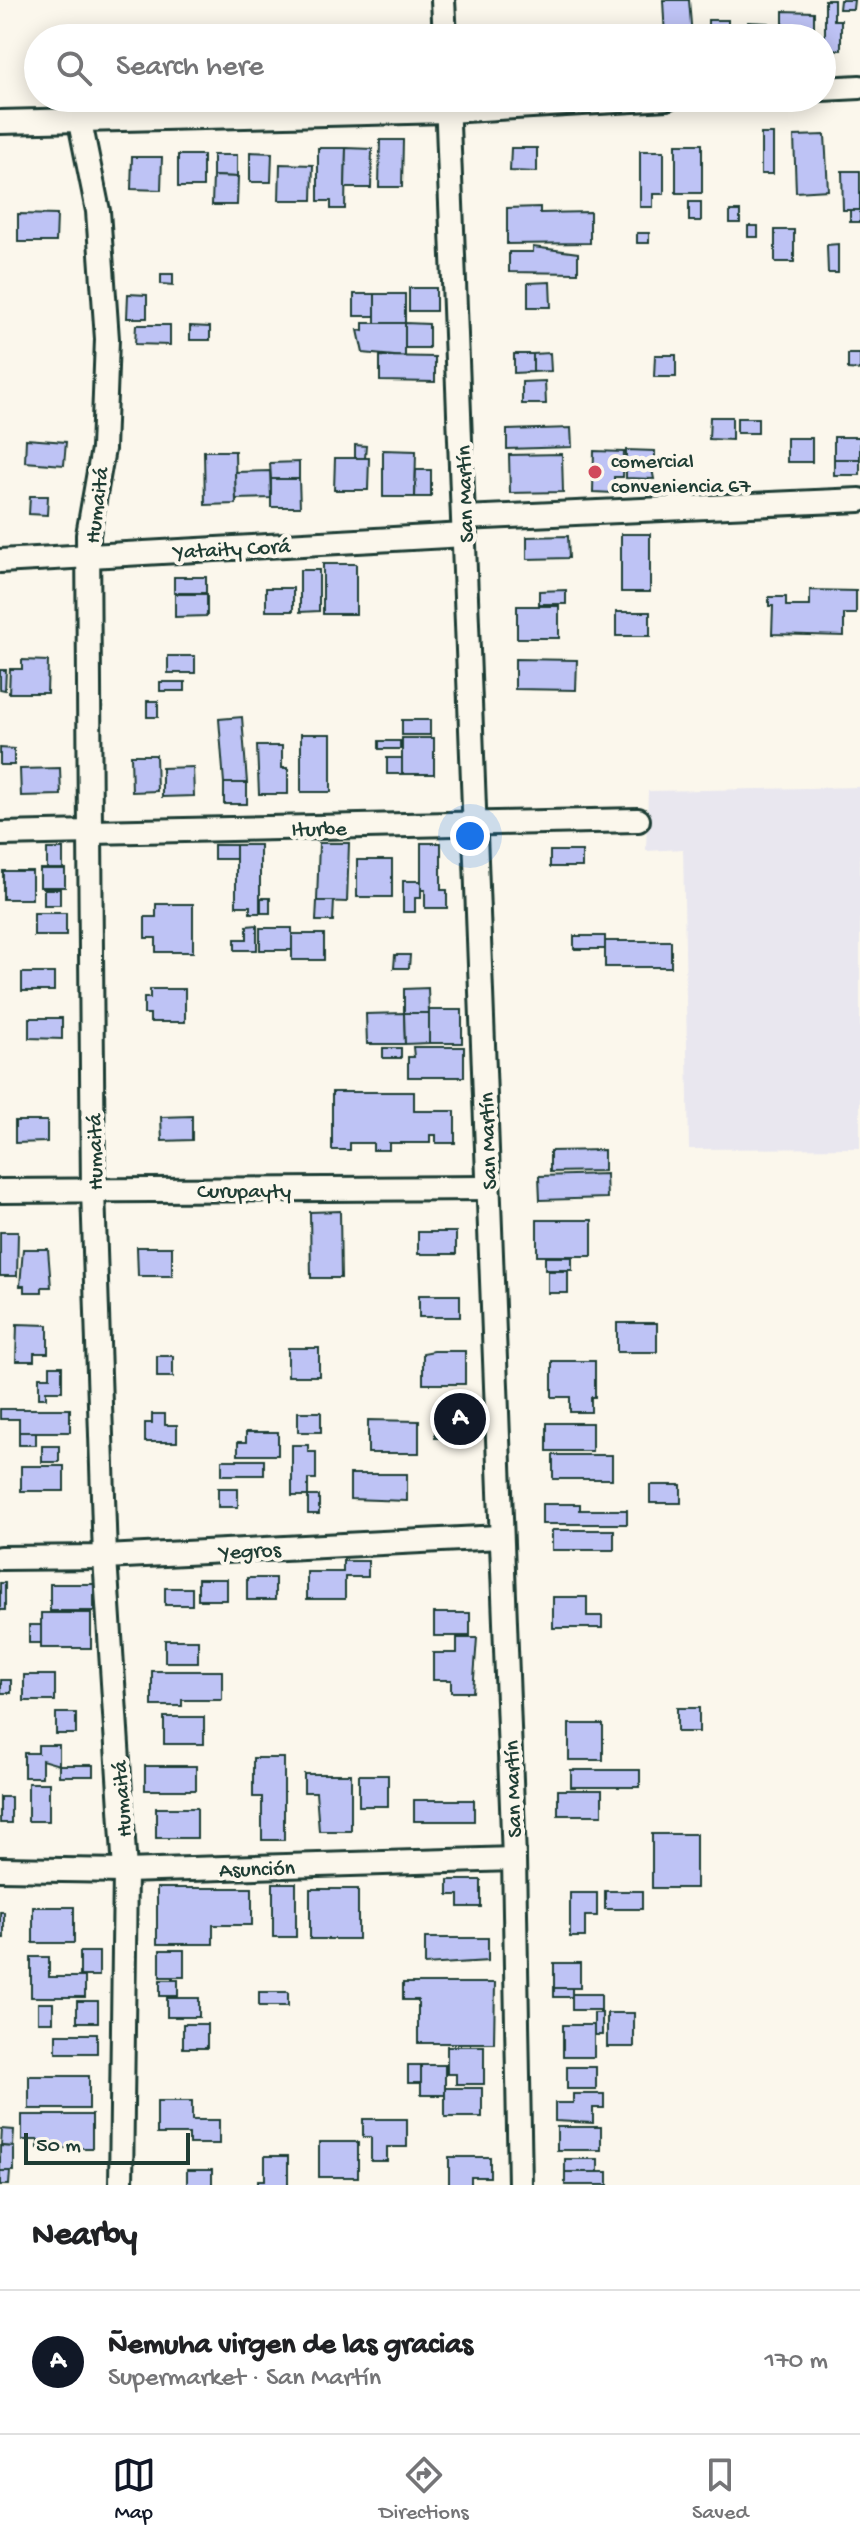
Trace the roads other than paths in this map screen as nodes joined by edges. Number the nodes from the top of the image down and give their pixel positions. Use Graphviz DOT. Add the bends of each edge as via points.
graph roads {
  1 [pos="443,0"];
  2 [pos="444,24"];
  3 [pos="860,87"];
  4 [pos="836,88"];
  5 [pos="284,112"];
  6 [pos="448,112"];
  7 [pos="0,122"];
  8 [pos="80,122"];
  9 [pos="860,500"];
  10 [pos="464,526"];
  11 [pos="89,555"];
  12 [pos="0,561"];
  13 [pos="638,820"];
  14 [pos="476,824"];
  15 [pos="90,832"];
  16 [pos="0,834"];
  17 [pos="488,1188"];
  18 [pos="93,1190"];
  19 [pos="0,1191"];
  20 [pos="500,1537"];
  21 [pos="105,1557"];
  22 [pos="0,1558"];
  23 [pos="514,1859"];
  24 [pos="0,1869"];
  25 [pos="125,1871"];
  26 [pos="121,2185"];
  27 [pos="520,2185"];
  1 -- 2 [label="street"];
  3 -- 4 [label="street"];
  5 -- 8 [label="street"];
  6 -- 10 [label="street, San Martín"];
  7 -- 8 [label="street"];
  8 -- 11 [label="street, Humaitá" via="98,211 107,339 103,449 91,509"];
  9 -- 10 [label="street, Yataity Corá"];
  10 -- 11 [label="street, Yataity Corá"];
  10 -- 14 [label="street, San Martín"];
  11 -- 12 [label="street, Yataity Corá"];
  11 -- 15 [label="street, Humaitá"];
  13 -- 14 [label="street, Iturbe"];
  14 -- 15 [label="street, Iturbe"];
  14 -- 17 [label="street, San Martín"];
  15 -- 16 [label="street, Iturbe"];
  15 -- 18 [label="street, Humaitá"];
  17 -- 18 [label="street, Curupayty"];
  17 -- 20 [label="street, San Martín"];
  18 -- 19 [label="street, Curupayty"];
  18 -- 21 [label="street, Humaitá"];
  20 -- 21 [label="street, Yegros"];
  20 -- 23 [label="street, San Martín"];
  21 -- 22 [label="street, Yegros"];
  21 -- 25 [label="street, Humaitá"];
  23 -- 25 [label="street, Asunción"];
  23 -- 27 [label="street, San Martín"];
  24 -- 25 [label="street, Asunción"];
  25 -- 26 [label="street, Humaitá"];
}
